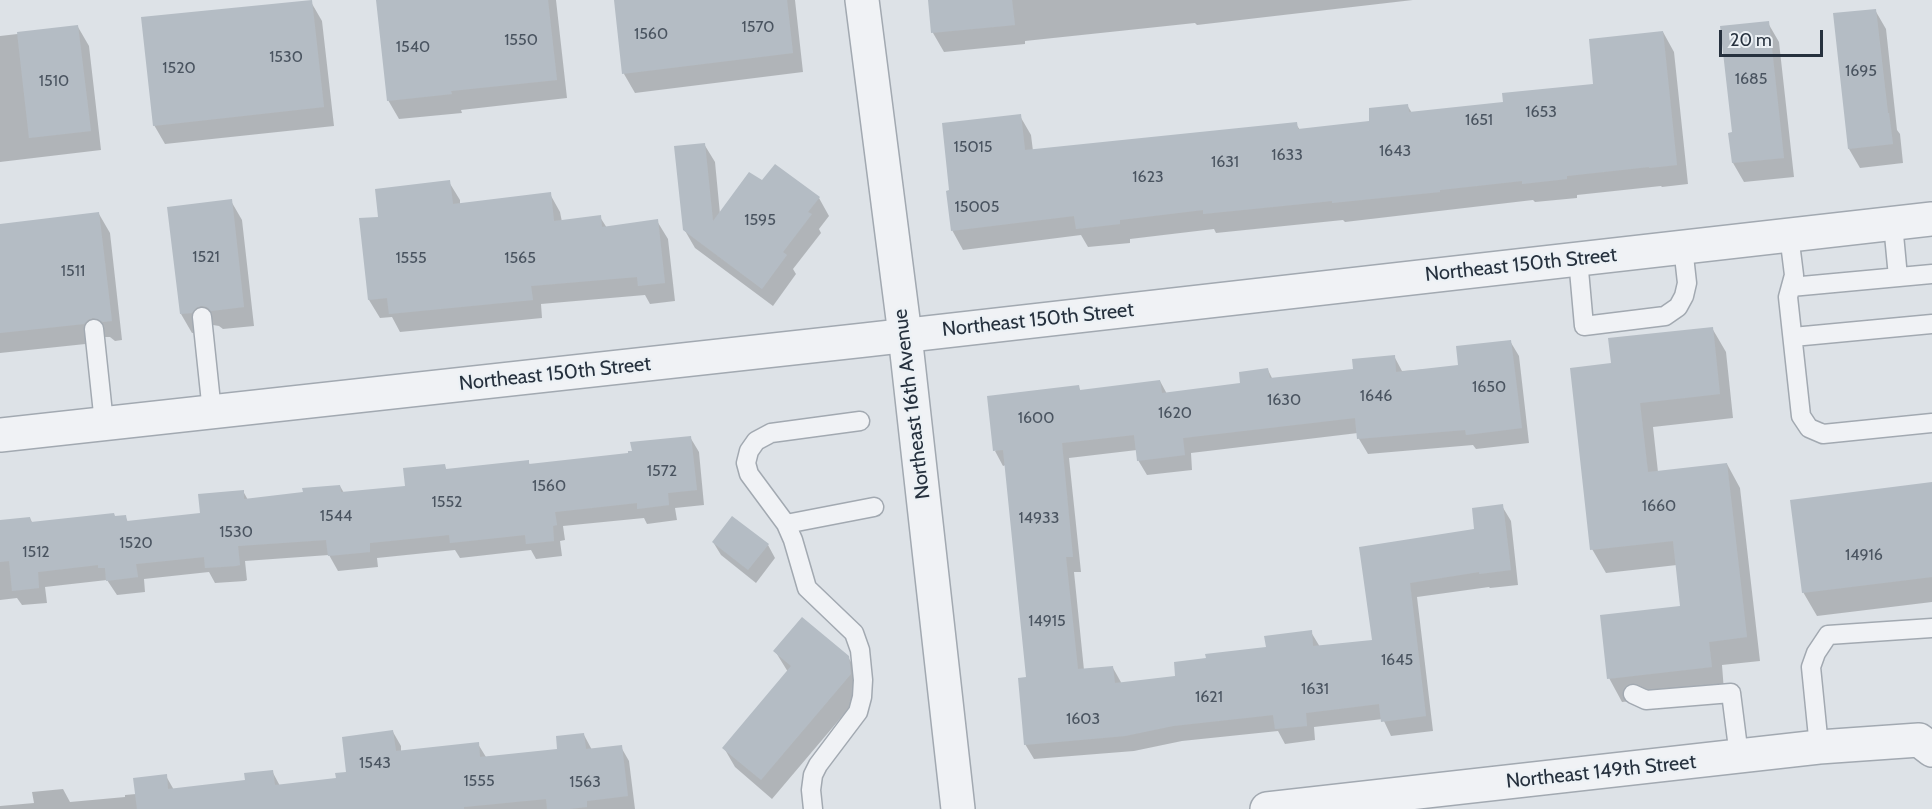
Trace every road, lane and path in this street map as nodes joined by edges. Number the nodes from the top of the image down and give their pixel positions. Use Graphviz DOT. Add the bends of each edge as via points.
graph roads {
  1 [pos="862,0"];
  2 [pos="1932,219"];
  3 [pos="1893,224"];
  4 [pos="1789,235"];
  5 [pos="1683,247"];
  6 [pos="1578,259"];
  7 [pos="1932,274"];
  8 [pos="1898,277"];
  9 [pos="1791,287"];
  10 [pos="202,317"];
  11 [pos="1932,324"];
  12 [pos="94,329"];
  13 [pos="905,335"];
  14 [pos="1793,337"];
  15 [pos="212,412"];
  16 [pos="860,421"];
  17 [pos="104,423"];
  18 [pos="1932,423"];
  19 [pos="0,435"];
  20 [pos="874,507"];
  21 [pos="786,524"];
  22 [pos="1932,628"];
  23 [pos="1633,694"];
  24 [pos="1819,747"];
  25 [pos="1932,750"];
  26 [pos="1738,756"];
  27 [pos="813,809"];
  28 [pos="958,809"];
  29 [pos="1267,809"];
  1 -- 13 [label="street, Northeast 16th Avenue"];
  2 -- 3 [label="street, Northeast 150th Street"];
  3 -- 4 [label="street, Northeast 150th Street"];
  3 -- 8 [label="lane"];
  4 -- 5 [label="street, Northeast 150th Street"];
  4 -- 9 [label="lane" via="1794,275"];
  5 -- 6 [label="street, Northeast 150th Street"];
  5 -- 6 [label="lane" via="1687,283 1678,308 1665,316 1584,326"];
  6 -- 13 [label="street, Northeast 150th Street"];
  7 -- 8 [label="lane"];
  8 -- 9 [label="lane"];
  9 -- 14 [label="lane" via="1788,297"];
  10 -- 15 [label="lane"];
  11 -- 14 [label="lane"];
  12 -- 17 [label="lane"];
  13 -- 15 [label="street, Northeast 150th Street"];
  13 -- 28 [label="street, Northeast 16th Avenue"];
  14 -- 18 [label="lane" via="1801,416 1809,428 1823,434"];
  15 -- 17 [label="street, Northeast 150th Street"];
  16 -- 21 [label="lane" via="771,433 756,441 746,463 749,474"];
  17 -- 19 [label="street, Northeast 150th Street"];
  20 -- 21 [label="lane"];
  21 -- 27 [label="lane" via="807,588 854,633 863,680 858,712 813,775"];
  22 -- 24 [label="lane" via="1828,635 1811,668"];
  23 -- 26 [label="lane" via="1646,700 1731,693"];
  24 -- 25 [label="street, Northeast 149th Street" via="1919,740"];
  24 -- 26 [label="street, Northeast 149th Street"];
  26 -- 29 [label="street, Northeast 149th Street"];
}
